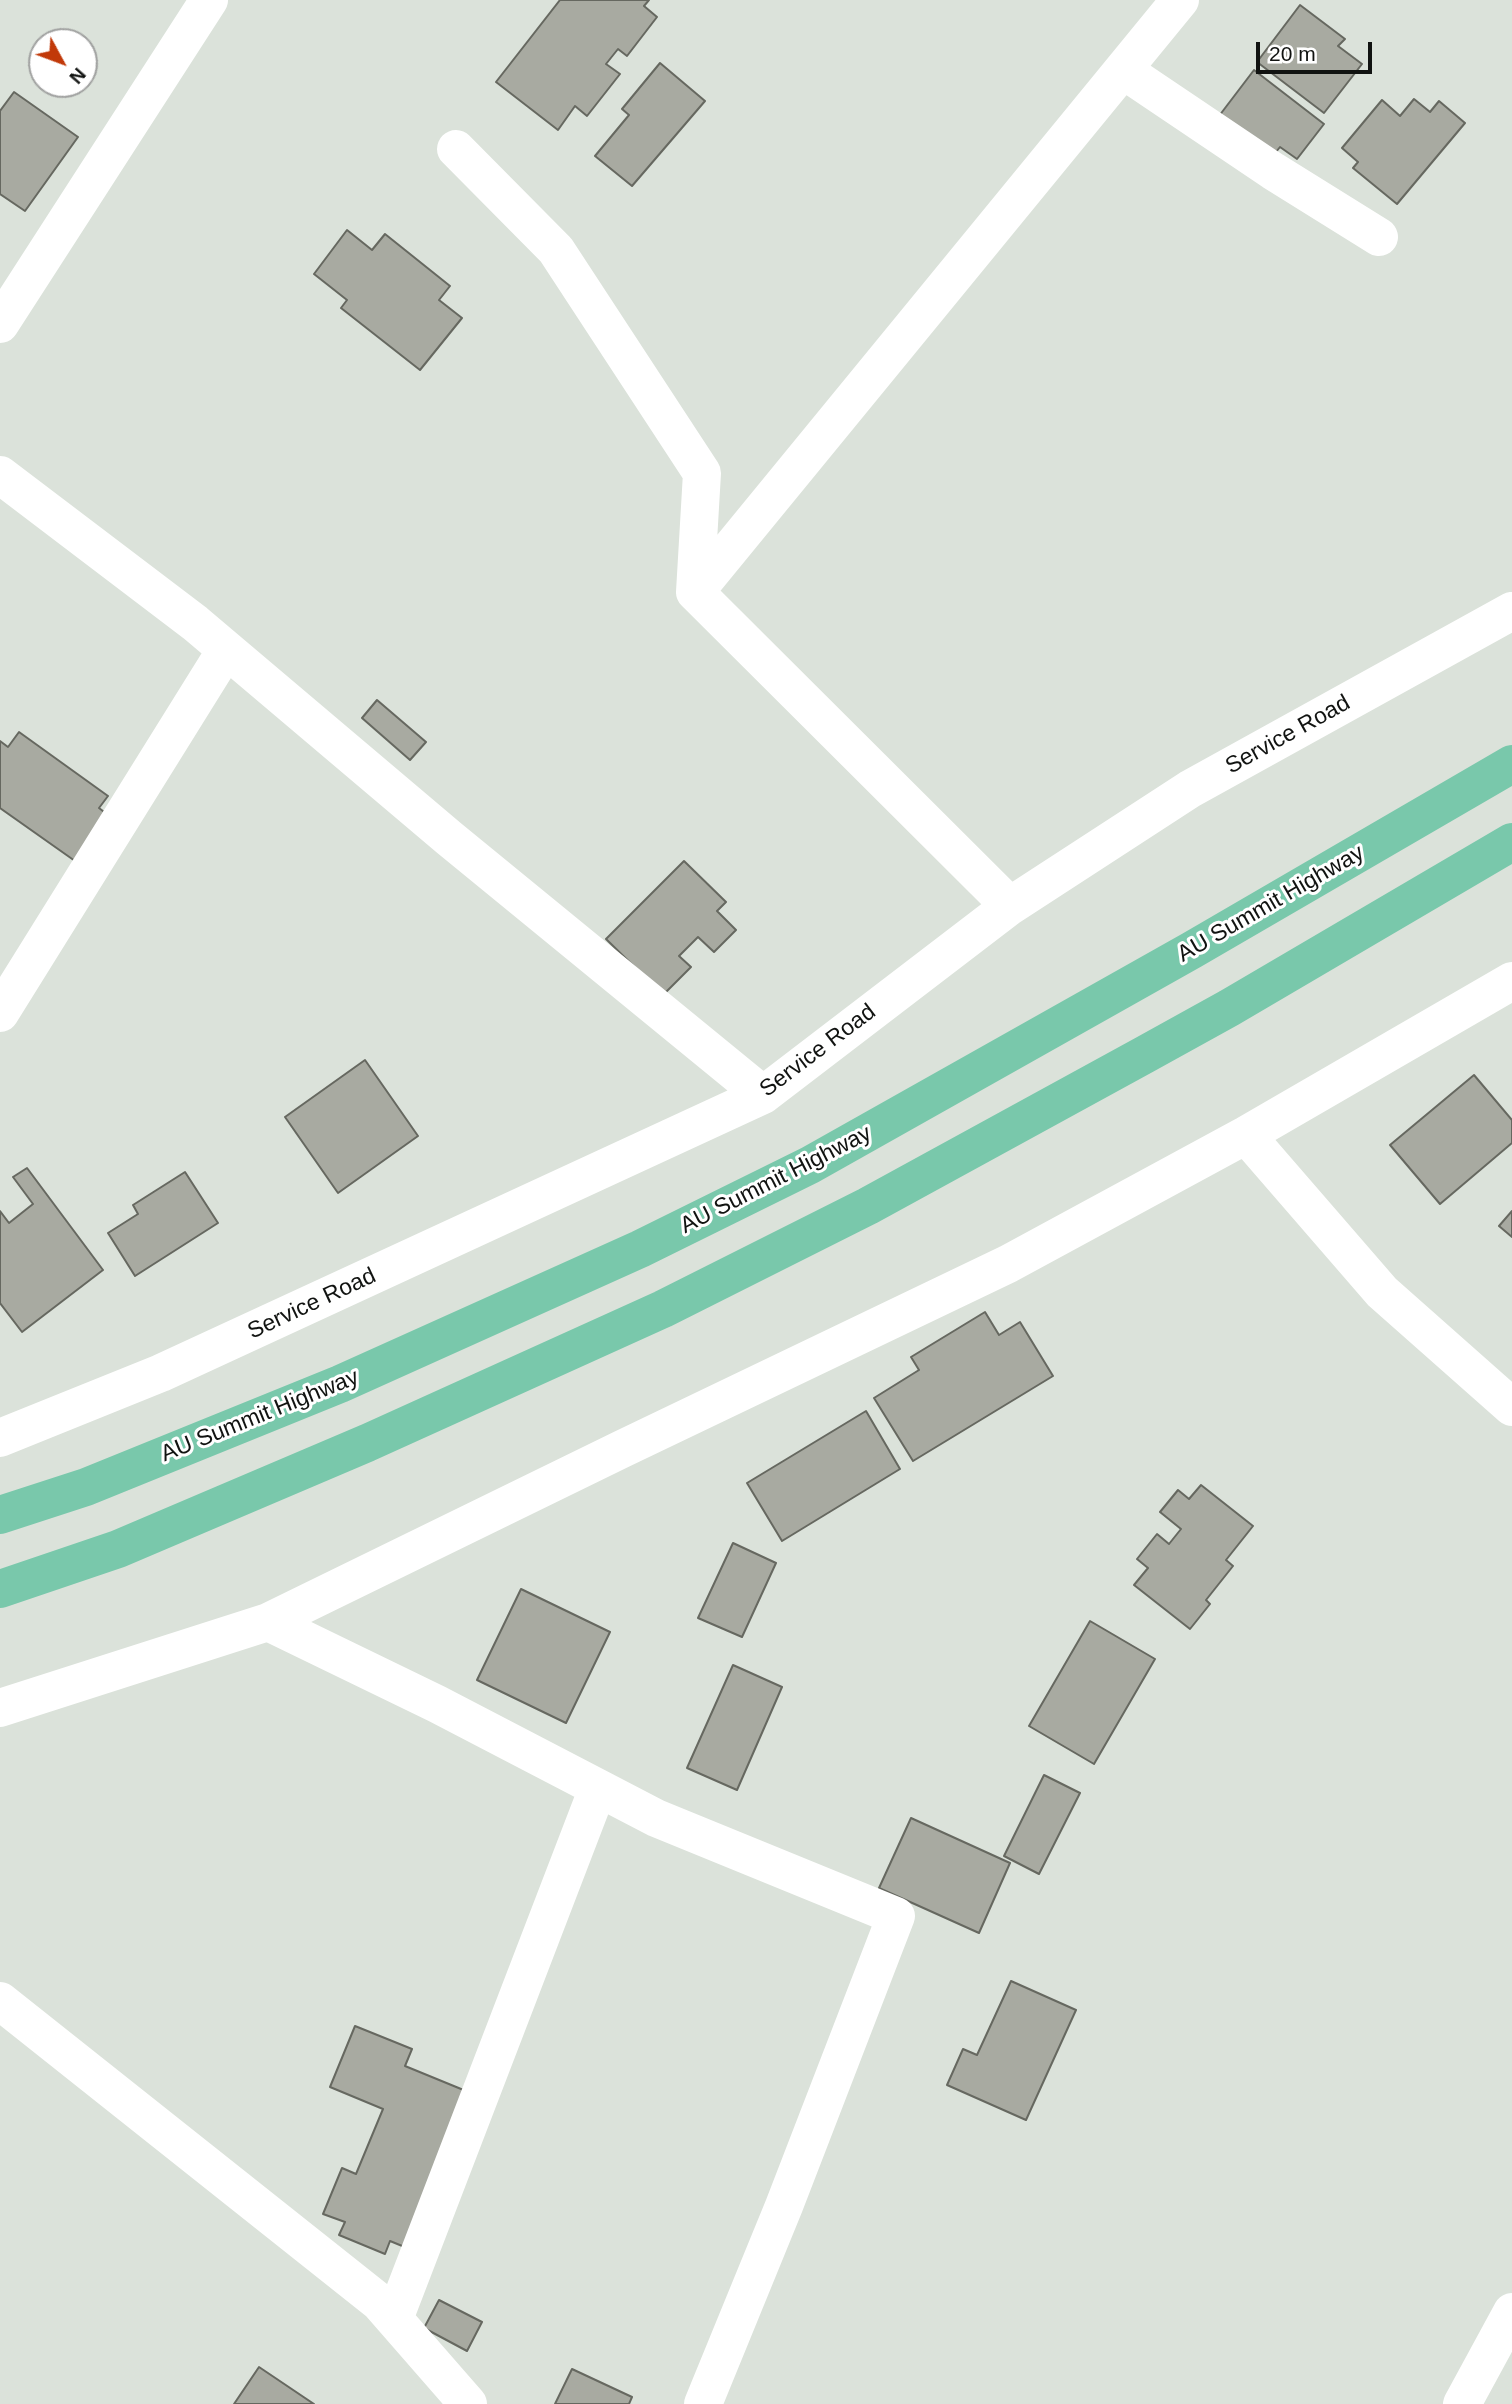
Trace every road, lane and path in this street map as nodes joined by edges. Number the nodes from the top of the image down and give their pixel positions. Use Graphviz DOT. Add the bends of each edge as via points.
graph roads {
  1 [pos="209,0"];
  2 [pos="1175,2"];
  3 [pos="1123,70"];
  4 [pos="456,149"];
  5 [pos="1379,237"];
  6 [pos="0,324"];
  7 [pos="0,475"];
  8 [pos="695,592"];
  9 [pos="1512,611"];
  10 [pos="226,650"];
  11 [pos="1512,764"];
  12 [pos="1512,842"];
  13 [pos="1010,906"];
  14 [pos="1512,981"];
  15 [pos="0,1013"];
  16 [pos="763,1095"];
  17 [pos="1246,1135"];
  18 [pos="1512,1407"];
  19 [pos="0,1438"];
  20 [pos="0,1515"];
  21 [pos="0,1589"];
  22 [pos="268,1622"];
  23 [pos="0,1708"];
  24 [pos="598,1788"];
  25 [pos="0,2001"];
  26 [pos="1512,2312"];
  27 [pos="394,2319"];
  28 [pos="468,2404"];
  29 [pos="704,2404"];
  30 [pos="1462,2404"];
  1 -- 6 [label="street"];
  2 -- 3 [label="street"];
  3 -- 5 [label="street"];
  3 -- 8 [label="street"];
  4 -- 8 [label="street" via="556,250 702,473"];
  7 -- 10 [label="street"];
  8 -- 13 [label="street"];
  9 -- 13 [label="street, Service Road" via="1190,789"];
  10 -- 15 [label="street"];
  10 -- 16 [label="street"];
  11 -- 20 [label="main road, AU Summit Highway" via="798,1171 640,1249 340,1384 86,1487"];
  12 -- 21 [label="main road" via="1144,1055 868,1206 663,1309 118,1549"];
  13 -- 16 [label="street, Service Road"];
  14 -- 17 [label="street"];
  16 -- 19 [label="street, Service Road" via="161,1373"];
  17 -- 18 [label="street" via="1382,1292"];
  17 -- 22 [label="street" via="1008,1264"];
  22 -- 23 [label="street"];
  22 -- 24 [label="street"];
  24 -- 27 [label="street"];
  24 -- 29 [label="street" via="656,1818 896,1916"];
  25 -- 27 [label="street" via="379,2302"];
  26 -- 30 [label="street"];
  27 -- 28 [label="street"];
}
